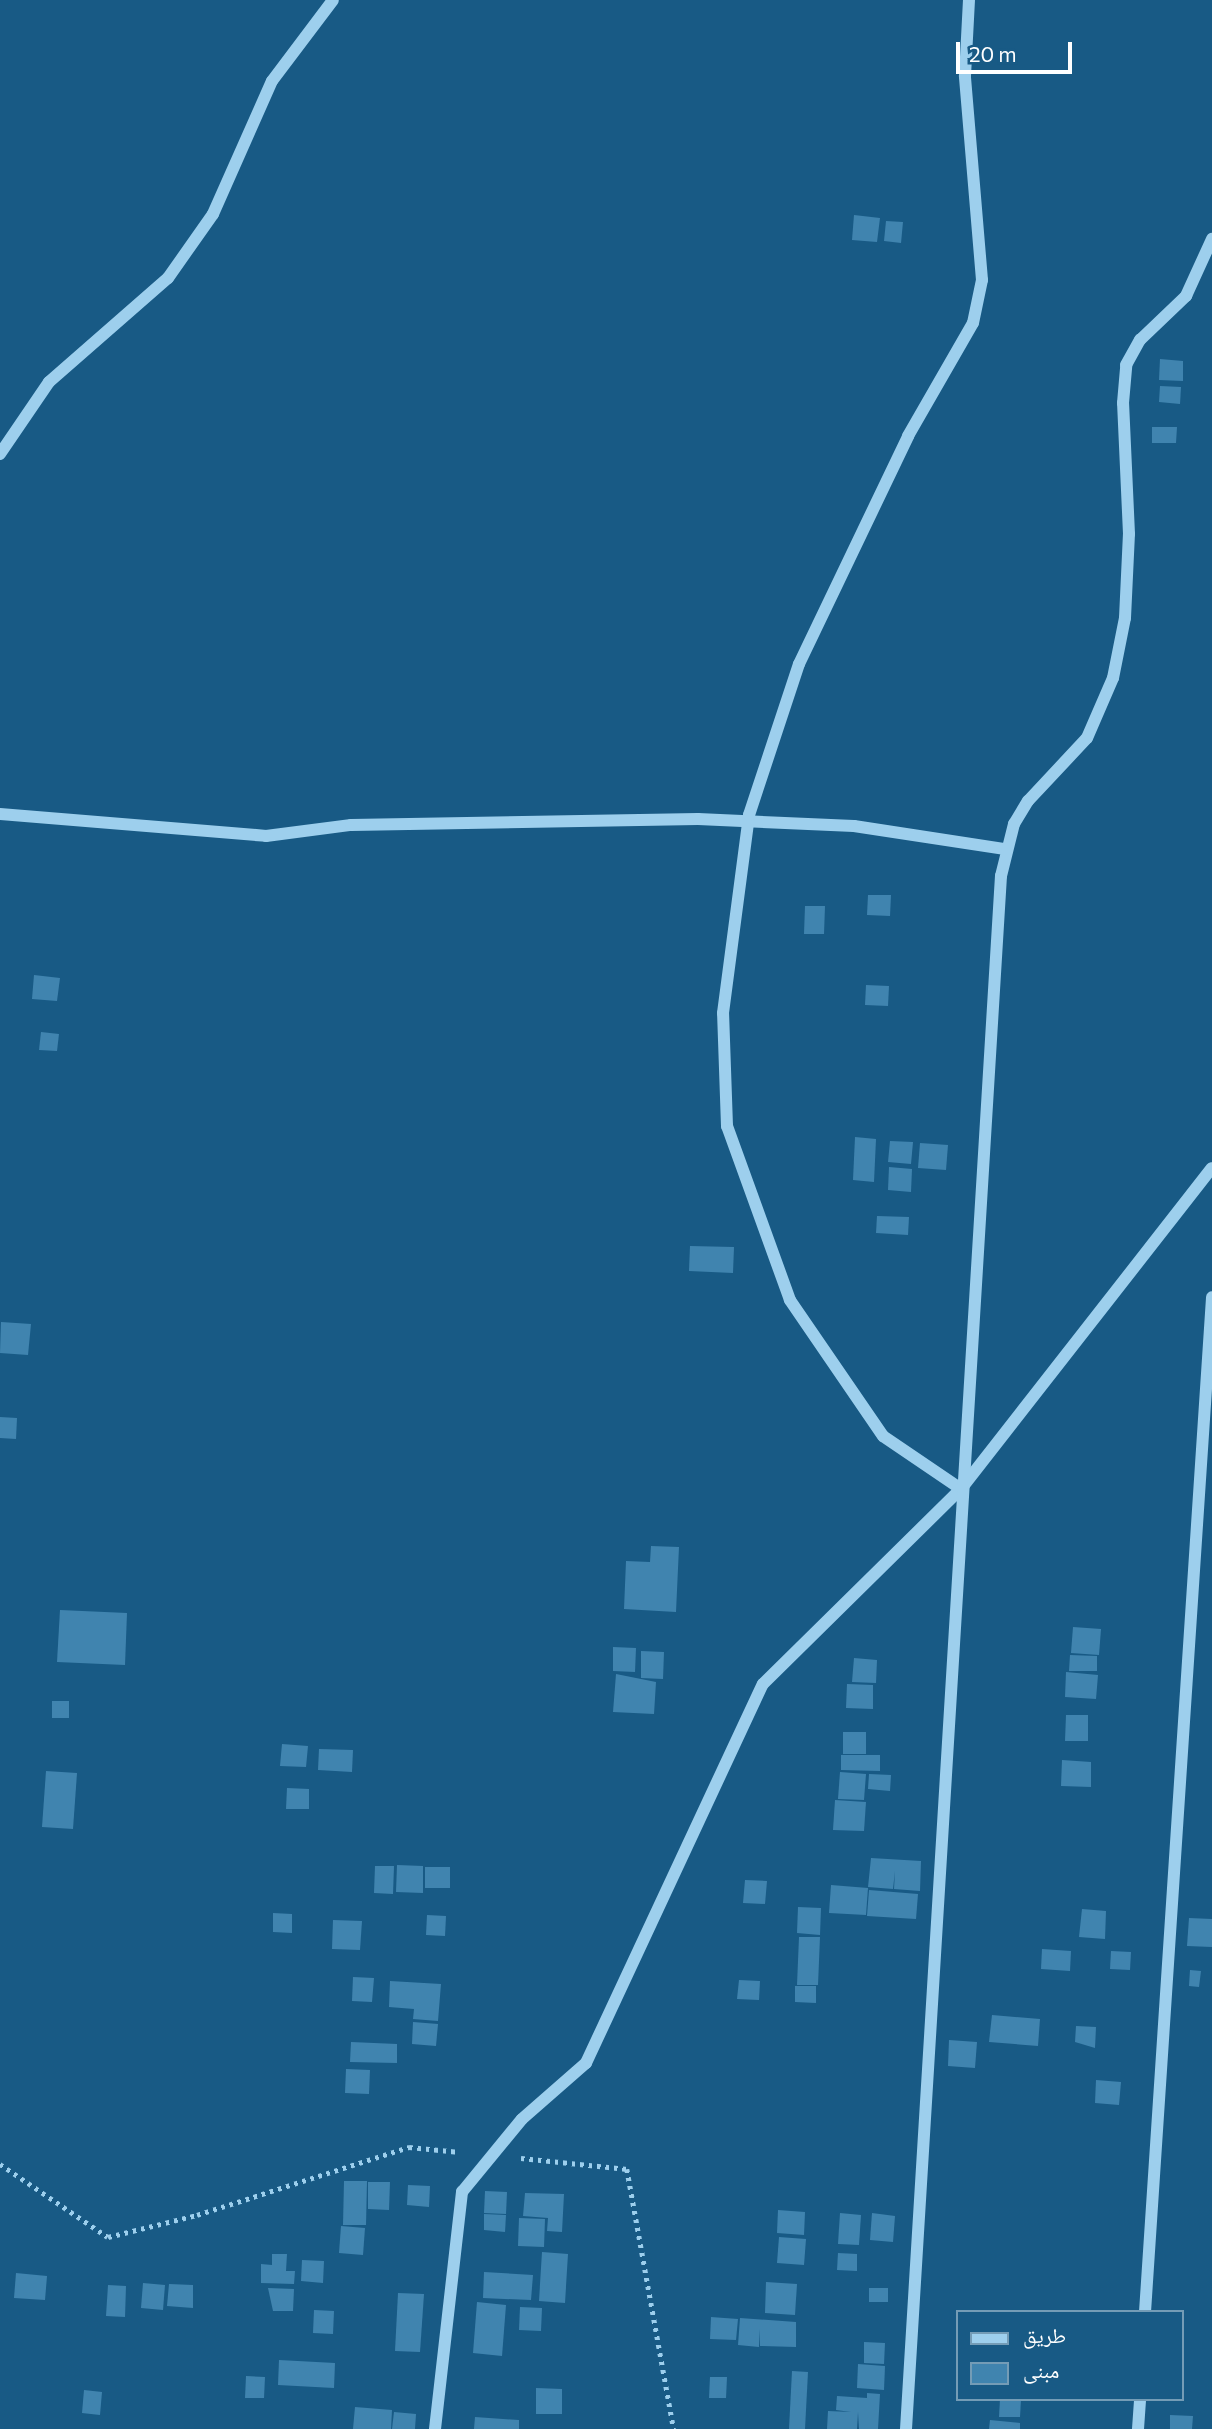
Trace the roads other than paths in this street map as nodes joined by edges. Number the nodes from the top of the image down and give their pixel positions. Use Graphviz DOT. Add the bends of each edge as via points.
graph roads {
  1 [pos="332,0"];
  2 [pos="970,0"];
  3 [pos="1212,239"];
  4 [pos="0,454"];
  5 [pos="0,814"];
  6 [pos="748,821"];
  7 [pos="1005,849"];
  8 [pos="1212,1168"];
  9 [pos="1212,1297"];
  10 [pos="961,1489"];
  11 [pos="1145,2310"];
  12 [pos="1140,2401"];
  13 [pos="435,2429"];
  14 [pos="906,2429"];
  15 [pos="1138,2429"];
  1 -- 4 [label="street" via="272,81 213,214 168,278 49,382"];
  2 -- 6 [label="street" via="965,76 982,279 973,323 908,436 799,664"];
  3 -- 7 [label="street" via="1186,296 1140,340 1126,365 1123,403 1129,534 1125,618 1113,678 1087,738 1028,801"];
  5 -- 6 [label="street" via="265,836 351,825 544,819"];
  6 -- 7 [label="street" via="854,826"];
  6 -- 10 [label="street" via="723,1013 727,1126 790,1300 883,1436"];
  7 -- 10 [label="street"];
  8 -- 10 [label="street"];
  9 -- 11 [label="street"];
  10 -- 13 [label="street" via="763,1684 586,2063 522,2119 462,2192"];
  10 -- 14 [label="street"];
  12 -- 15 [label="street"];
}
